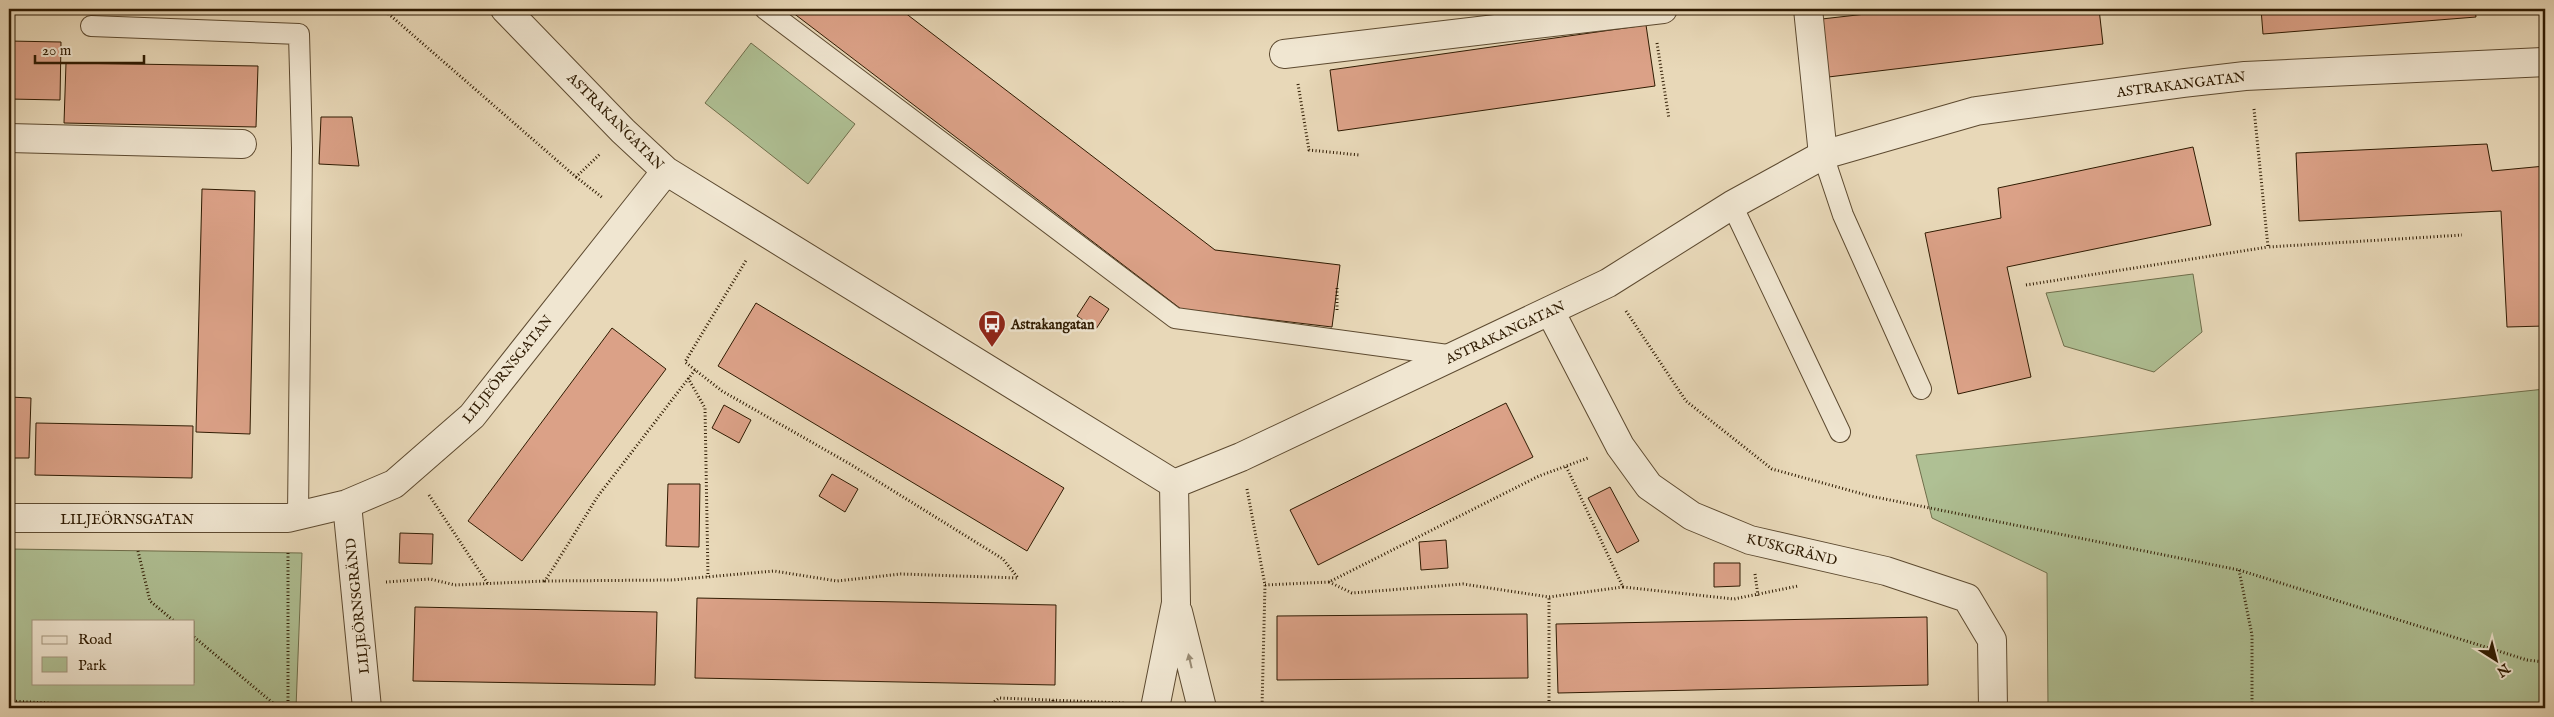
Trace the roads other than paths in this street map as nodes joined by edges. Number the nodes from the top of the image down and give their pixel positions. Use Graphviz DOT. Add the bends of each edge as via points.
graph roads {
  1 [pos="505,9"];
  2 [pos="765,9"];
  3 [pos="1657,9"];
  4 [pos="1808,9"];
  5 [pos="1564,14"];
  6 [pos="91,26"];
  7 [pos="1284,54"];
  8 [pos="2545,62"];
  9 [pos="9,138"];
  10 [pos="242,144"];
  11 [pos="1823,155"];
  12 [pos="666,171"];
  13 [pos="1732,205"];
  14 [pos="1550,311"];
  15 [pos="1456,356"];
  16 [pos="1921,389"];
  17 [pos="1840,432"];
  18 [pos="1174,484"];
  19 [pos="347,504"];
  20 [pos="293,517"];
  21 [pos="9,518"];
  22 [pos="1176,603"];
  23 [pos="367,708"];
  24 [pos="1155,708"];
  25 [pos="1202,708"];
  26 [pos="1993,708"];
  1 -- 12 [label="street, ASTRAKANGATAN"];
  2 -- 15 [label="lane" via="1175,318"];
  3 -- 5 [label="street"];
  4 -- 11 [label="street"];
  5 -- 7 [label="street"];
  6 -- 20 [label="lane" via="299,34 302,148"];
  8 -- 11 [label="street, ASTRAKANGATAN" via="2251,76 1976,111"];
  9 -- 10 [label="street"];
  11 -- 13 [label="street, ASTRAKANGATAN"];
  11 -- 16 [label="lane" via="1843,215"];
  12 -- 18 [label="street, ASTRAKANGATAN"];
  12 -- 19 [label="street, LILJEÖRNSGATAN" via="472,416 394,484"];
  13 -- 14 [label="street, ASTRAKANGATAN" via="1608,283"];
  13 -- 17 [label="lane"];
  14 -- 15 [label="street, ASTRAKANGATAN"];
  14 -- 26 [label="street, KUSKGRÄND" via="1620,446 1648,486 1692,516 1750,540 1886,571 1967,598 1992,640"];
  15 -- 18 [label="street, ASTRAKANGATAN"];
  18 -- 22 [label="street"];
  19 -- 20 [label="street, LILJEÖRNSGATAN"];
  19 -- 23 [label="street, LILJEÖRNSGRÄND"];
  20 -- 21 [label="street, LILJEÖRNSGATAN"];
  22 -- 24 [label="street"];
  25 -- 22 [label="street, one-way"];
}
